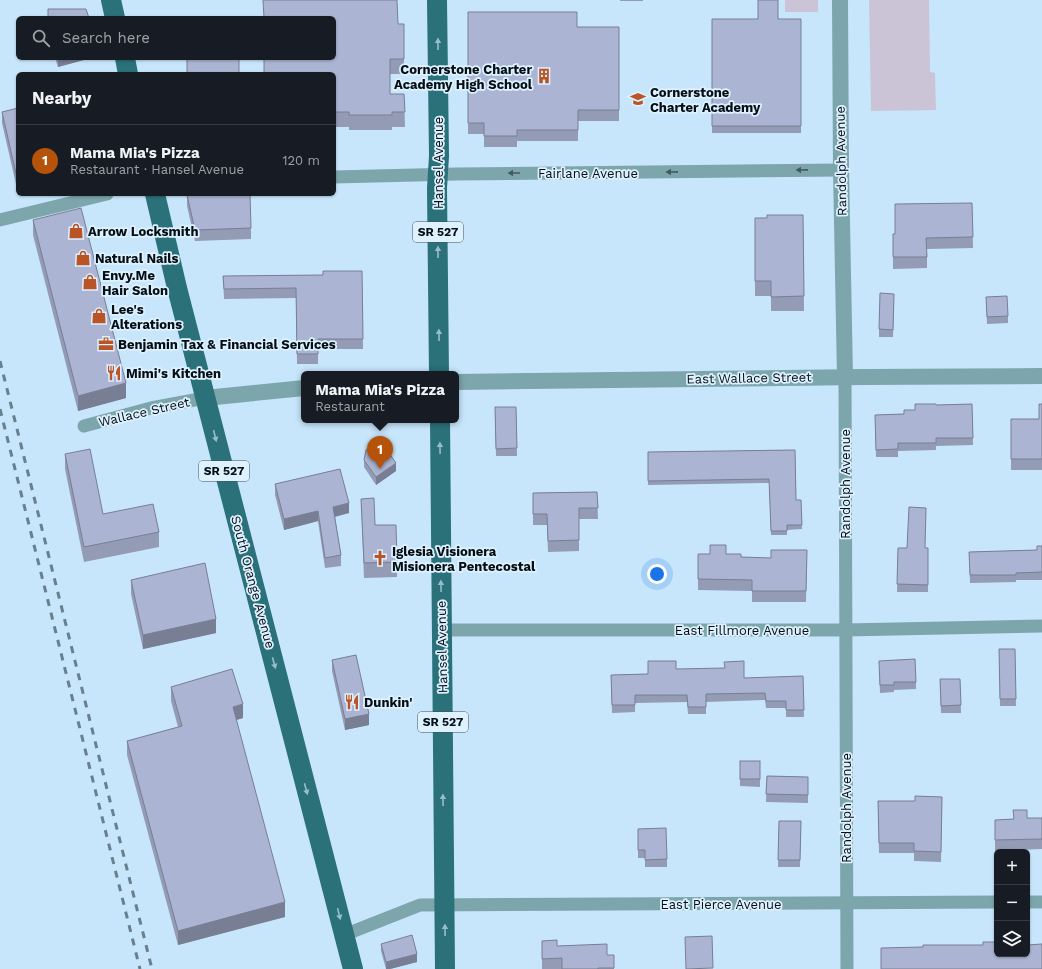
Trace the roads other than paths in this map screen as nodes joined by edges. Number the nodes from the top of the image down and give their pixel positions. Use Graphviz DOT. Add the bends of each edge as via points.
graph roads {
  1 [pos="111,0"];
  2 [pos="437,0"];
  3 [pos="840,0"];
  4 [pos="115,16"];
  5 [pos="125,60"];
  6 [pos="128,72"];
  7 [pos="841,170"];
  8 [pos="438,174"];
  9 [pos="336,177"];
  10 [pos="99,196"];
  11 [pos="156,196"];
  12 [pos="0,220"];
  13 [pos="439,371"];
  14 [pos="1042,376"];
  15 [pos="845,377"];
  16 [pos="459,382"];
  17 [pos="301,388"];
  18 [pos="205,398"];
  19 [pos="440,423"];
  20 [pos="84,426"];
  21 [pos="1042,626"];
  22 [pos="442,630"];
  23 [pos="845,630"];
  24 [pos="994,902"];
  25 [pos="1030,902"];
  26 [pos="1042,902"];
  27 [pos="847,904"];
  28 [pos="444,905"];
  29 [pos="344,935"];
  30 [pos="353,969"];
  31 [pos="445,969"];
  32 [pos="847,969"];
  1 -- 4 [label="main road"];
  8 -- 2 [label="main road, Hansel Avenue / SR 527, one-way"];
  3 -- 7 [label="street, Randolph Avenue"];
  5 -- 6 [label="main road"];
  7 -- 8 [label="street, Fairlane Avenue, one-way"];
  7 -- 15 [label="street, Randolph Avenue"];
  8 -- 9 [label="street, Fairlane Avenue"];
  13 -- 8 [label="main road, Hansel Avenue / SR 527, one-way"];
  10 -- 12 [label="street"];
  11 -- 18 [label="main road, South Orange Avenue / SR 527"];
  14 -- 15 [label="street, East Wallace Street"];
  15 -- 16 [label="street, East Wallace Street"];
  15 -- 23 [label="street, Randolph Avenue"];
  17 -- 18 [label="street"];
  18 -- 20 [label="street, Wallace Street" via="151,408"];
  18 -- 29 [label="main road, South Orange Avenue / SR 527, one-way"];
  22 -- 19 [label="main road, Hansel Avenue / SR 527, one-way"];
  21 -- 23 [label="street, East Fillmore Avenue"];
  22 -- 23 [label="street, East Fillmore Avenue"];
  28 -- 22 [label="main road, Hansel Avenue / SR 527, one-way"];
  23 -- 27 [label="street, Randolph Avenue"];
  24 -- 27 [label="street, East Pierce Avenue"];
  25 -- 26 [label="street"];
  27 -- 28 [label="street, East Pierce Avenue"];
  27 -- 32 [label="street, Randolph Avenue"];
  28 -- 29 [label="street, East Pierce Avenue" via="420,905"];
  31 -- 28 [label="main road, Hansel Avenue / SR 527, one-way"];
  29 -- 30 [label="main road, South Orange Avenue / SR 527"];
}
